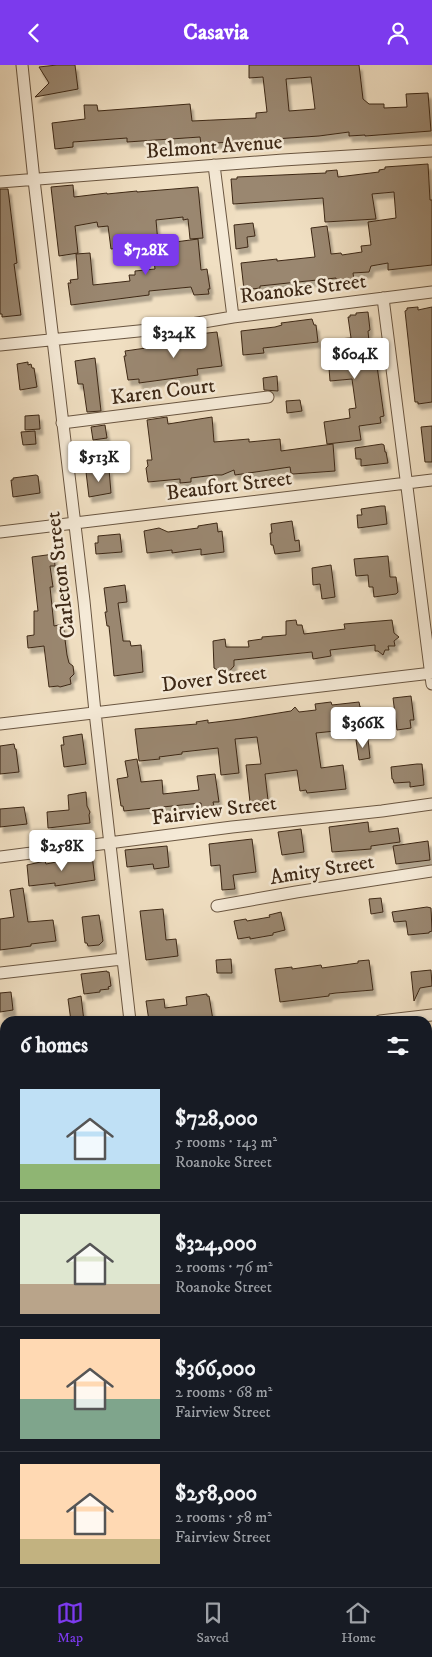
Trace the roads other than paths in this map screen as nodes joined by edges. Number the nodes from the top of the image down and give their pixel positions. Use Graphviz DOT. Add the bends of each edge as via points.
graph roads {
  1 [pos="22,65"];
  2 [pos="432,151"];
  3 [pos="214,165"];
  4 [pos="34,180"];
  5 [pos="0,182"];
  6 [pos="432,293"];
  7 [pos="383,298"];
  8 [pos="233,317"];
  9 [pos="53,339"];
  10 [pos="0,345"];
  11 [pos="268,397"];
  12 [pos="62,423"];
  13 [pos="432,480"];
  14 [pos="406,483"];
  15 [pos="74,523"];
  16 [pos="0,532"];
  17 [pos="432,676"];
  18 [pos="94,712"];
  19 [pos="0,724"];
  20 [pos="432,803"];
  21 [pos="109,842"];
  22 [pos="0,857"];
  23 [pos="432,871"];
  24 [pos="218,906"];
  25 [pos="122,959"];
  26 [pos="0,973"];
  27 [pos="129,1016"];
  1 -- 4 [label="street, Carleton Street"];
  2 -- 3 [label="street, Belmont Avenue"];
  3 -- 4 [label="street, Belmont Avenue"];
  3 -- 8 [label="street"];
  4 -- 5 [label="street, Belmont Avenue"];
  4 -- 9 [label="street, Carleton Street"];
  6 -- 7 [label="street, Roanoke Street"];
  7 -- 8 [label="street, Roanoke Street"];
  7 -- 14 [label="street"];
  8 -- 9 [label="street, Roanoke Street" via="168,328"];
  9 -- 10 [label="street, Roanoke Street"];
  9 -- 12 [label="street, Carleton Street"];
  11 -- 12 [label="street, Karen Court"];
  12 -- 15 [label="street, Carleton Street"];
  13 -- 14 [label="street, Beaufort Street"];
  14 -- 15 [label="street, Beaufort Street"];
  14 -- 17 [label="street"];
  15 -- 16 [label="street, Beaufort Street"];
  15 -- 18 [label="street, Carleton Street"];
  17 -- 18 [label="street, Dover Street"];
  18 -- 19 [label="street, Dover Street"];
  18 -- 21 [label="street, Carleton Street"];
  20 -- 21 [label="street, Fairview Street"];
  21 -- 22 [label="street, Fairview Street"];
  21 -- 25 [label="street, Carleton Street"];
  23 -- 24 [label="street, Amity Street"];
  25 -- 26 [label="street"];
  25 -- 27 [label="street, Carleton Street"];
}
